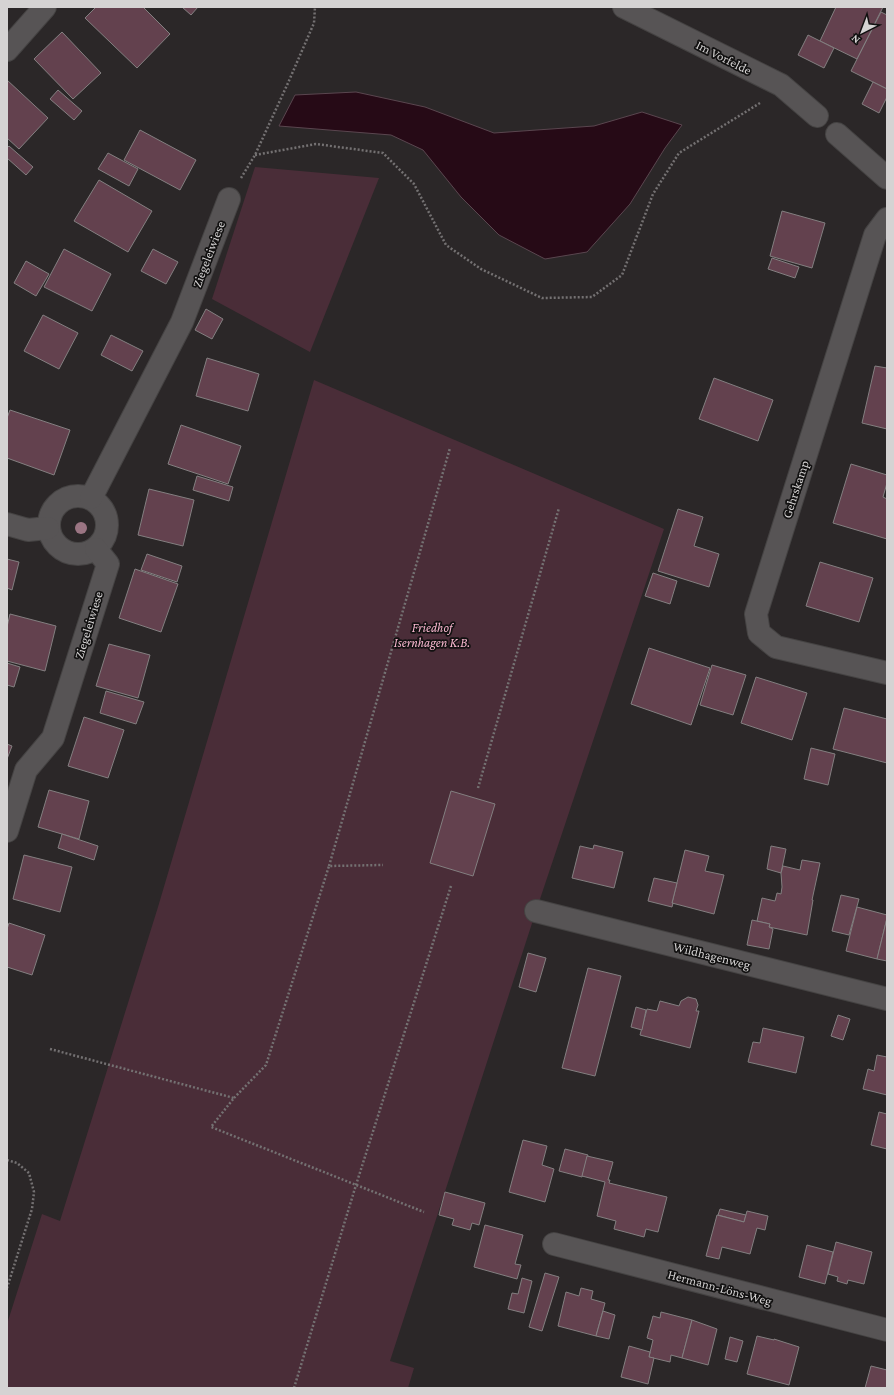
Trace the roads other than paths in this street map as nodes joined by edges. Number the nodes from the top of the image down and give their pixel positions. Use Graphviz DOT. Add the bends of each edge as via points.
graph roads {
  1 [pos="45,7"];
  2 [pos="624,7"];
  3 [pos="7,50"];
  4 [pos="817,116"];
  5 [pos="837,134"];
  6 [pos="887,178"];
  7 [pos="229,199"];
  8 [pos="887,219"];
  9 [pos="91,498"];
  10 [pos="7,524"];
  11 [pos="48,528"];
  12 [pos="96,549"];
  13 [pos="887,674"];
  14 [pos="7,831"];
  15 [pos="536,911"];
  16 [pos="887,999"];
  17 [pos="554,1244"];
  18 [pos="887,1330"];
  1 -- 3 [label="street"];
  2 -- 4 [label="street, Im Vorfelde" via="781,85"];
  5 -- 6 [label="street"];
  7 -- 9 [label="street, Ziegeleiwiese" via="182,322"];
  8 -- 13 [label="street, Gehrskamp" via="876,235 756,614 759,633 776,647"];
  9 -- 11 [label="street" via="74,495 59,501 51,510"];
  9 -- 12 [label="street" via="102,506 107,520 105,536"];
  10 -- 11 [label="street" via="28,530"];
  11 -- 12 [label="street" via="54,543 66,553 79,555"];
  12 -- 14 [label="street, Ziegeleiwiese" via="108,564 64,705 53,738 26,770"];
  15 -- 16 [label="street, Wildhagenweg"];
  17 -- 18 [label="street, Hermann-Löns-Weg"];
}
